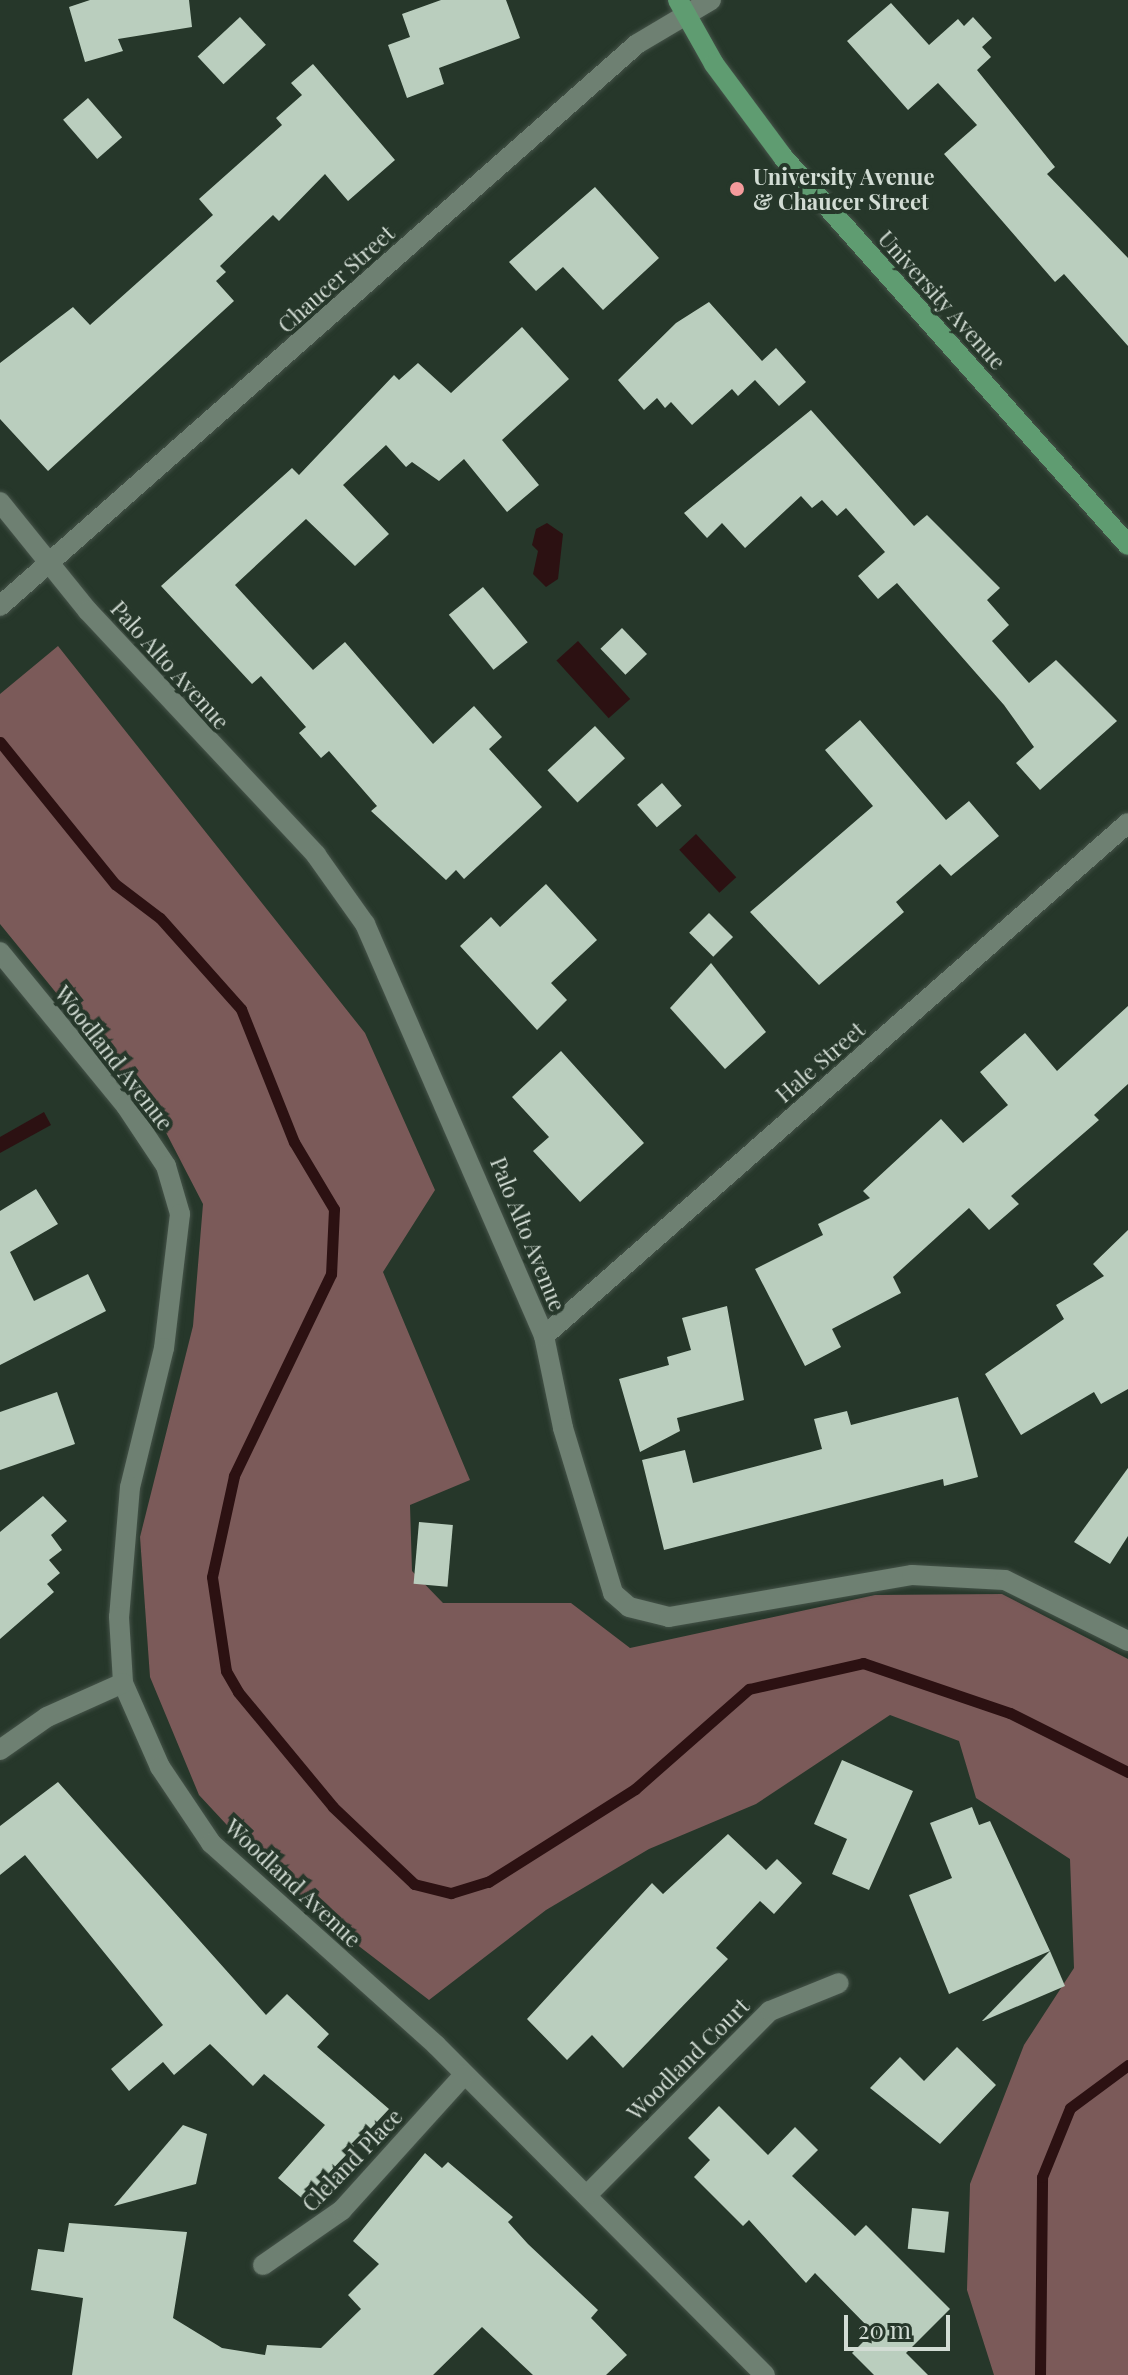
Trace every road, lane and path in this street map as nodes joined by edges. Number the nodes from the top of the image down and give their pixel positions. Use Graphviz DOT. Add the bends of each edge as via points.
graph roads {
  1 [pos="711,0"];
  2 [pos="680,6"];
  3 [pos="0,502"];
  4 [pos="1128,545"];
  5 [pos="51,563"];
  6 [pos="0,606"];
  7 [pos="1128,823"];
  8 [pos="0,952"];
  9 [pos="544,1336"];
  10 [pos="1128,1641"];
  11 [pos="123,1683"];
  12 [pos="0,1750"];
  13 [pos="839,1983"];
  14 [pos="464,2075"];
  15 [pos="588,2194"];
  16 [pos="263,2265"];
  17 [pos="765,2375"];
  1 -- 2 [label="street, Chaucer Street"];
  2 -- 4 [label="main road, University Avenue" via="783,157"];
  2 -- 5 [label="street, Chaucer Street"];
  3 -- 5 [label="street, Palo Alto Avenue"];
  5 -- 6 [label="street, Chaucer Street"];
  5 -- 9 [label="street, Palo Alto Avenue" via="316,855 365,924"];
  7 -- 9 [label="street, Hale Street"];
  8 -- 11 [label="street, Woodland Avenue" via="126,1106 166,1166 180,1214 164,1348 122,1551"];
  9 -- 10 [label="street, Palo Alto Avenue" via="603,1571 629,1607 669,1617 912,1575 1005,1580"];
  11 -- 12 [label="street" via="47,1717"];
  11 -- 14 [label="street, Woodland Avenue" via="160,1767 211,1843"];
  13 -- 15 [label="street, Woodland Court" via="770,2011"];
  14 -- 15 [label="street, Woodland Avenue"];
  14 -- 16 [label="street, Cleland Place" via="342,2210"];
  15 -- 17 [label="street, Woodland Avenue"];
}
